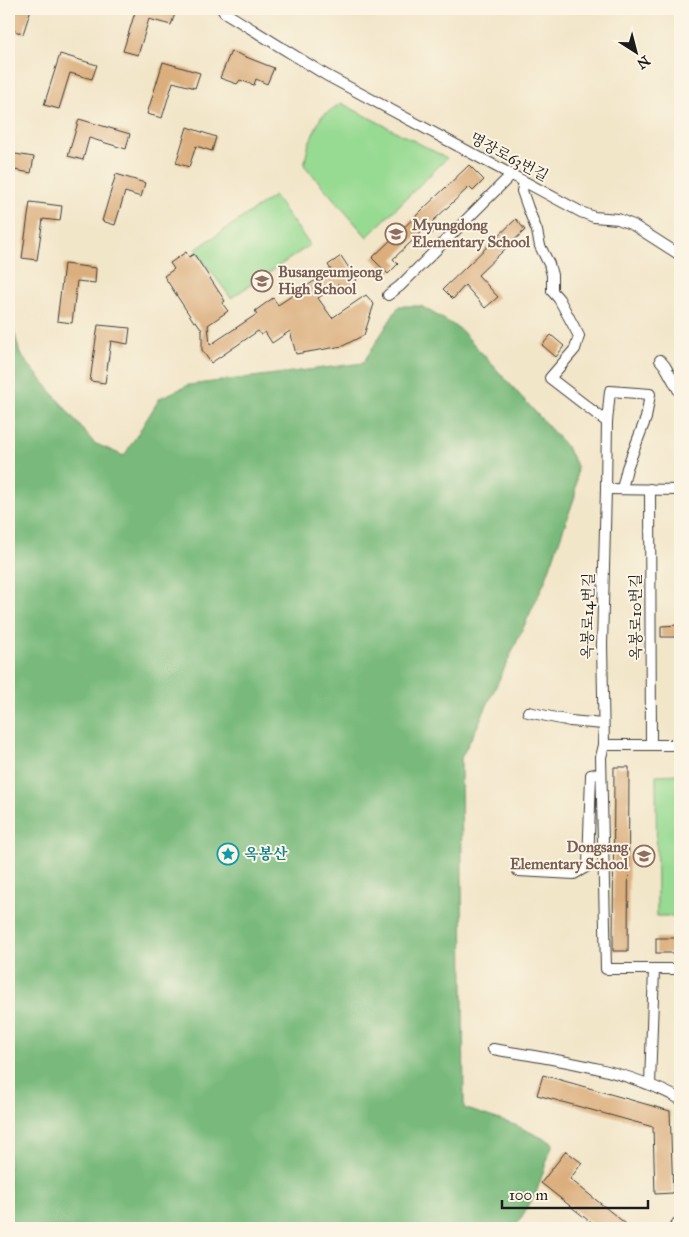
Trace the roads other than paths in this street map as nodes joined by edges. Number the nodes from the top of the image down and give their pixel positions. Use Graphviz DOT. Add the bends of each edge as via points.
graph roads {
  1 [pos="222,9"];
  2 [pos="511,175"];
  3 [pos="524,182"];
  4 [pos="680,256"];
  5 [pos="388,296"];
  6 [pos="660,360"];
  7 [pos="680,393"];
  8 [pos="607,422"];
  9 [pos="606,489"];
  10 [pos="622,489"];
  11 [pos="650,489"];
  12 [pos="680,490"];
  13 [pos="528,712"];
  14 [pos="604,724"];
  15 [pos="604,745"];
  16 [pos="652,745"];
  17 [pos="680,745"];
  18 [pos="601,773"];
  19 [pos="518,871"];
  20 [pos="654,969"];
  21 [pos="680,970"];
  22 [pos="493,1049"];
  23 [pos="650,1084"];
  24 [pos="680,1099"];
  25 [pos="680,1221"];
  26 [pos="674,1228"];
  1 -- 2 [label="street, 명장로63번길" via="326,75"];
  2 -- 3 [label="street, 명장로63번길"];
  2 -- 5 [label="street"];
  3 -- 4 [label="street, 명장로63번길" via="581,212 633,225"];
  3 -- 8 [label="street" via="522,191 549,264 552,290 560,298 579,336 574,349 550,378"];
  6 -- 7 [label="street"];
  8 -- 9 [label="street, 옥봉로14번길"];
  8 -- 10 [label="street, 옥봉로14번길" via="610,391 650,394 646,418"];
  9 -- 10 [label="street"];
  9 -- 14 [label="street, 옥봉로14번길" via="602,645"];
  10 -- 11 [label="street"];
  11 -- 12 [label="street"];
  11 -- 16 [label="street, 옥봉로10번길"];
  13 -- 14 [label="street"];
  14 -- 15 [label="street, 옥봉로14번길"];
  15 -- 16 [label="street"];
  15 -- 18 [label="street, 옥봉로14번길"];
  16 -- 17 [label="street"];
  18 -- 19 [label="street" via="591,775 588,866 574,874"];
  18 -- 20 [label="street, 옥봉로14번길" via="606,969"];
  20 -- 21 [label="street"];
  20 -- 23 [label="street"];
  22 -- 23 [label="street" via="581,1064"];
  23 -- 24 [label="street"];
  25 -- 26 [label="street"];
}
